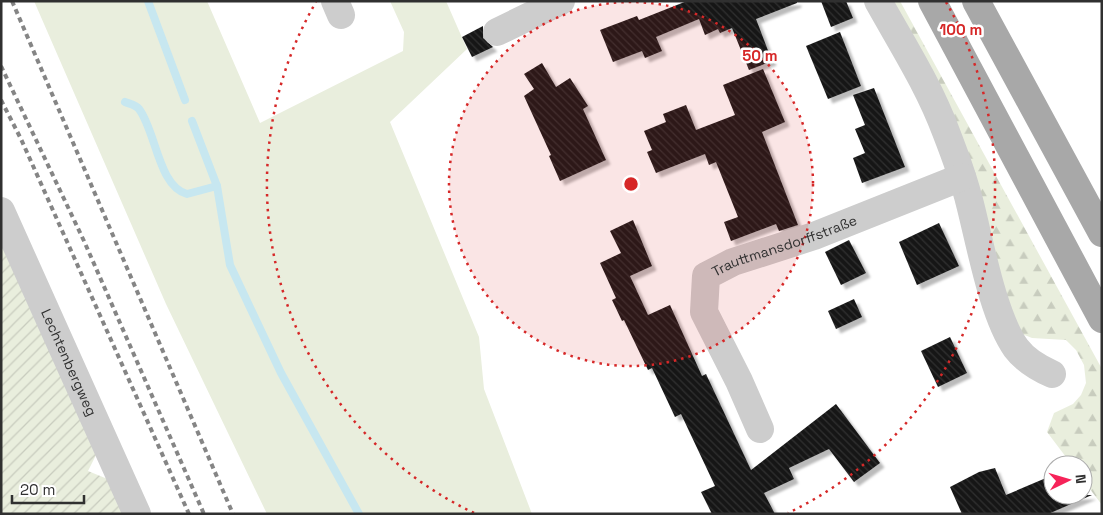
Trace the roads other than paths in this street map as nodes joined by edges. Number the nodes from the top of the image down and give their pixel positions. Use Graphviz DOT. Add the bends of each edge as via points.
graph roads {
  1 [pos="561,1"];
  2 [pos="878,1"];
  3 [pos="932,1"];
  4 [pos="976,1"];
  5 [pos="497,32"];
  6 [pos="962,177"];
  7 [pos="1,211"];
  8 [pos="1102,233"];
  9 [pos="1102,319"];
  10 [pos="1052,374"];
  11 [pos="760,429"];
  12 [pos="137,514"];
  1 -- 5 [label="street"];
  2 -- 6 [label="street" via="935,107"];
  3 -- 9 [label="main road"];
  4 -- 8 [label="main road"];
  6 -- 10 [label="street" via="1006,331 1025,358"];
  6 -- 11 [label="street, Trauttmansdorffstraße" via="814,236 733,262 706,276 704,312"];
  7 -- 12 [label="street, Lechtenbergweg"];
}
